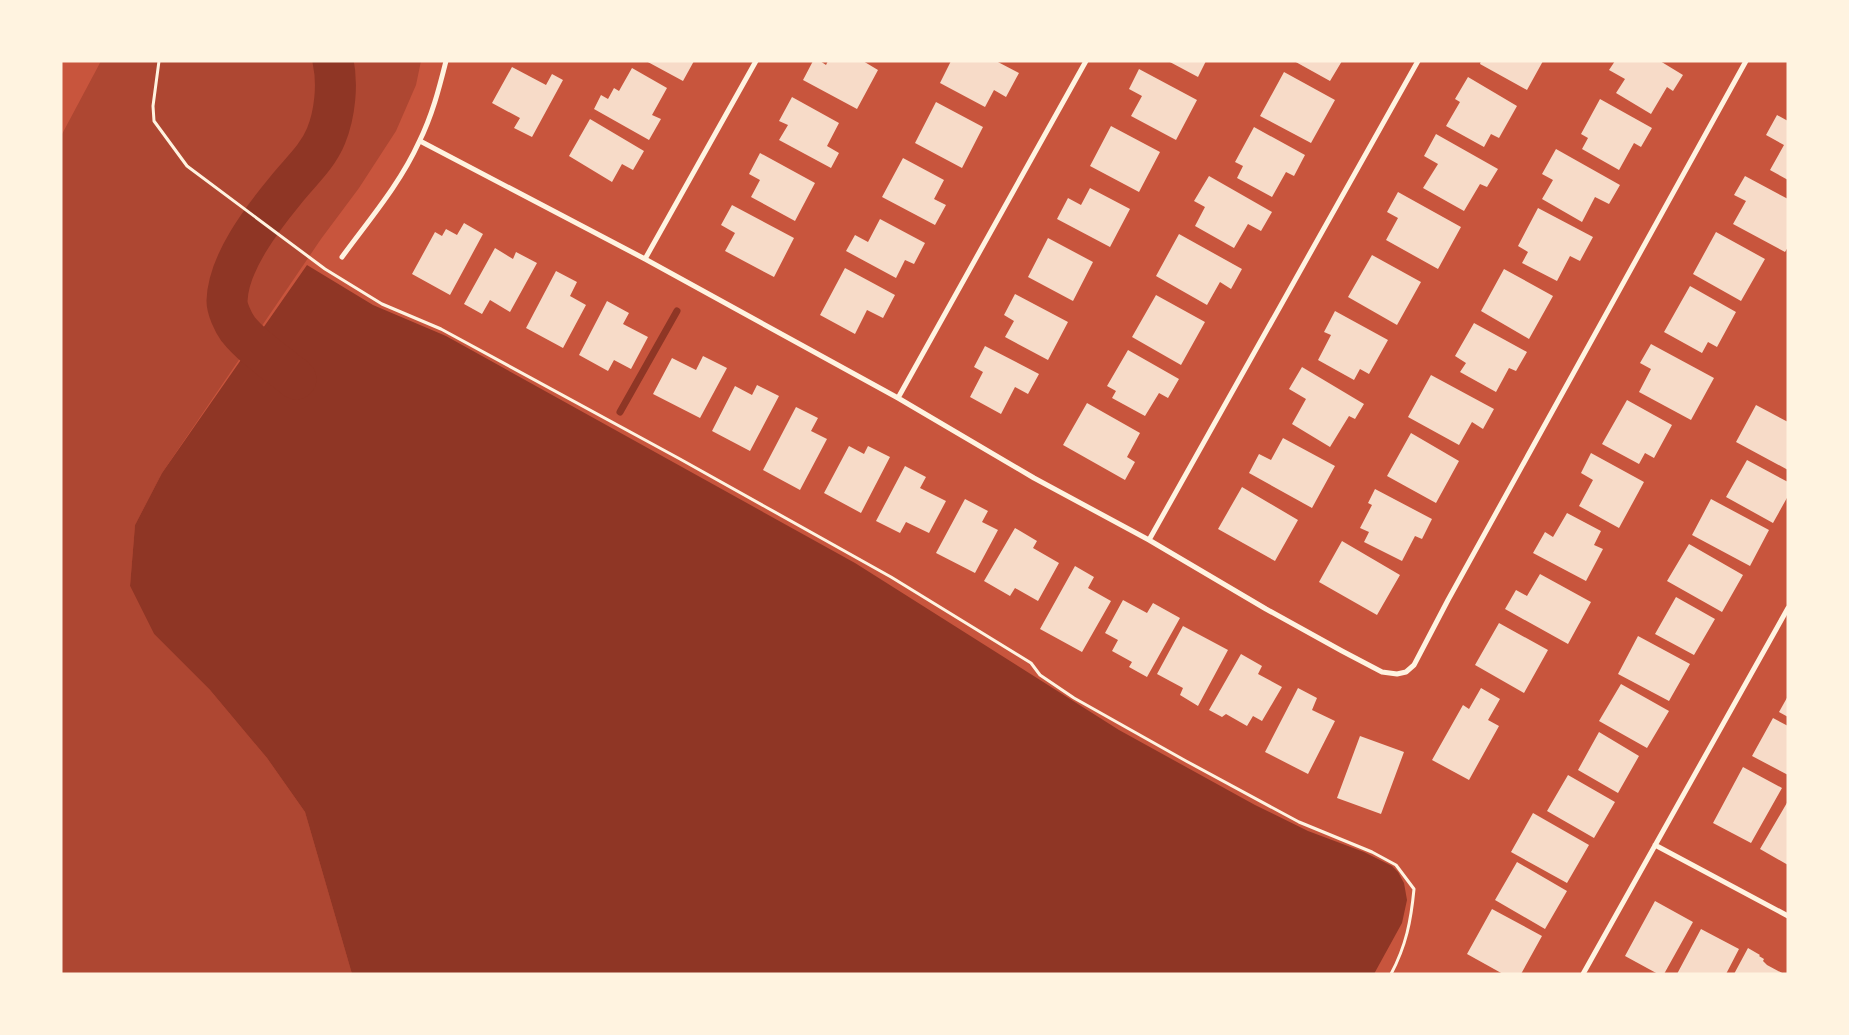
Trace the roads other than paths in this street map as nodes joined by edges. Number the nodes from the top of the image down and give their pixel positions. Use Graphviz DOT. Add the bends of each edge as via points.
graph roads {
  1 [pos="446,61"];
  2 [pos="756,61"];
  3 [pos="1086,61"];
  4 [pos="1418,61"];
  5 [pos="1746,61"];
  6 [pos="420,142"];
  7 [pos="342,257"];
  8 [pos="645,259"];
  9 [pos="898,398"];
  10 [pos="1149,540"];
  11 [pos="1788,608"];
  12 [pos="1656,845"];
  13 [pos="1788,916"];
  14 [pos="1583,974"];
  1 -- 6 [label="street"];
  2 -- 8 [label="street"];
  3 -- 9 [label="street"];
  4 -- 10 [label="street"];
  5 -- 10 [label="street" via="1414,665 1406,672 1382,672"];
  6 -- 7 [label="street" via="380,206"];
  6 -- 8 [label="street"];
  8 -- 9 [label="street"];
  9 -- 10 [label="street" via="1034,478"];
  11 -- 12 [label="street"];
  12 -- 13 [label="street"];
  12 -- 14 [label="street"];
}
